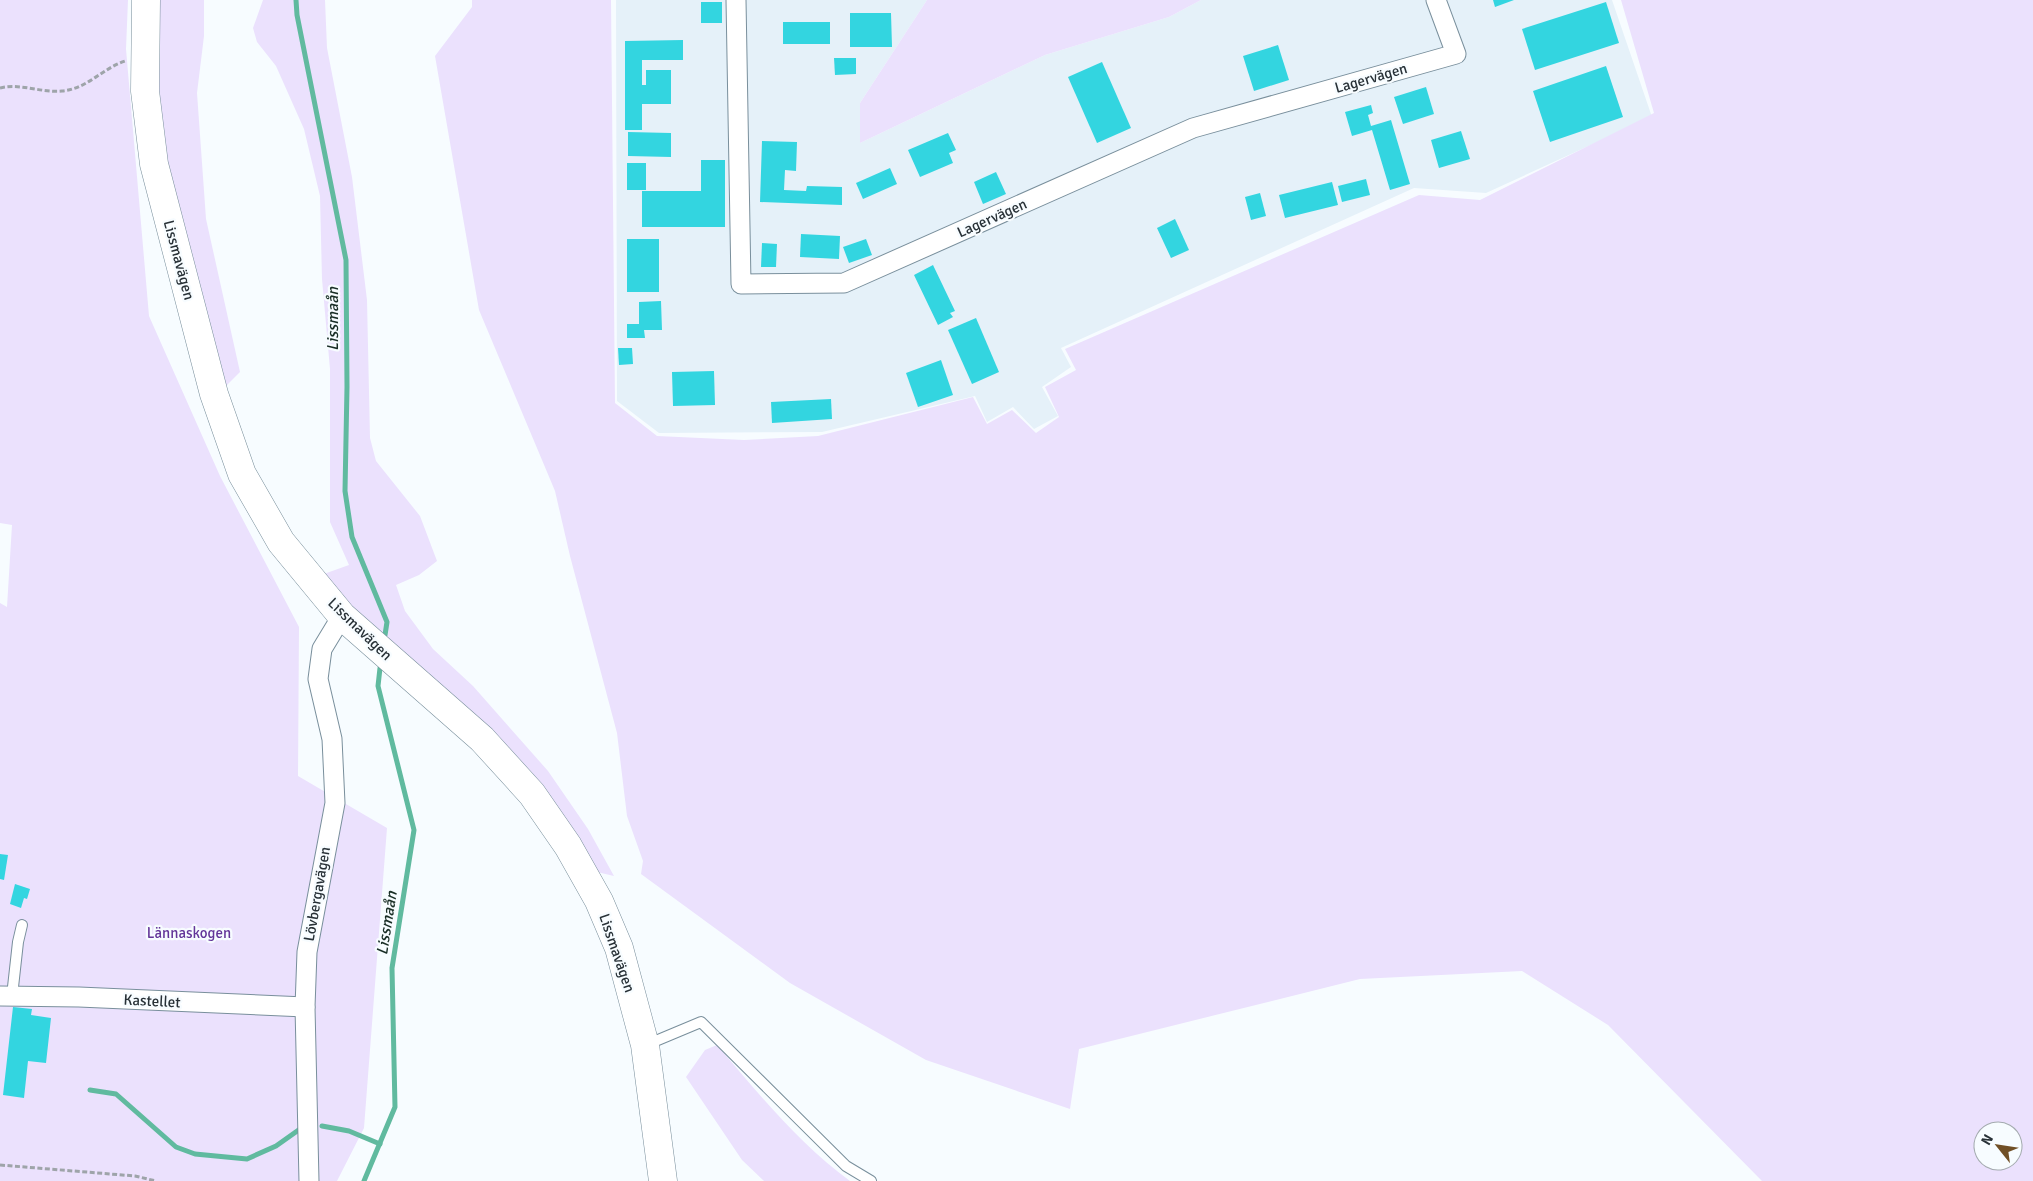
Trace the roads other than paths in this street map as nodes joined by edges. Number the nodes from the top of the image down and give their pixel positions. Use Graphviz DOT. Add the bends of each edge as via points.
graph roads {
  1 [pos="146,0"];
  2 [pos="736,0"];
  3 [pos="1436,0"];
  4 [pos="342,616"];
  5 [pos="22,924"];
  6 [pos="6,996"];
  7 [pos="305,1007"];
  8 [pos="645,1045"];
  9 [pos="309,1181"];
  10 [pos="663,1181"];
  11 [pos="871,1181"];
  1 -- 4 [label="street, Lissmavägen" via="145,91 154,164 214,394 242,474 281,542"];
  2 -- 3 [label="street, Lagervägen" via="741,284 844,283 1193,128 1456,54"];
  4 -- 7 [label="street, Lövbergavägen" via="322,649 318,679 332,739 335,803 307,952"];
  4 -- 8 [label="street, Lissmavägen" via="482,739 532,794 568,846 599,901 619,948"];
  5 -- 6 [label="lane"];
  6 -- 7 [label="street, Kastellet"];
  7 -- 9 [label="street, Lövbergavägen"];
  8 -- 10 [label="street, Lissmavägen"];
  8 -- 11 [label="lane" via="701,1022 846,1166"];
}
